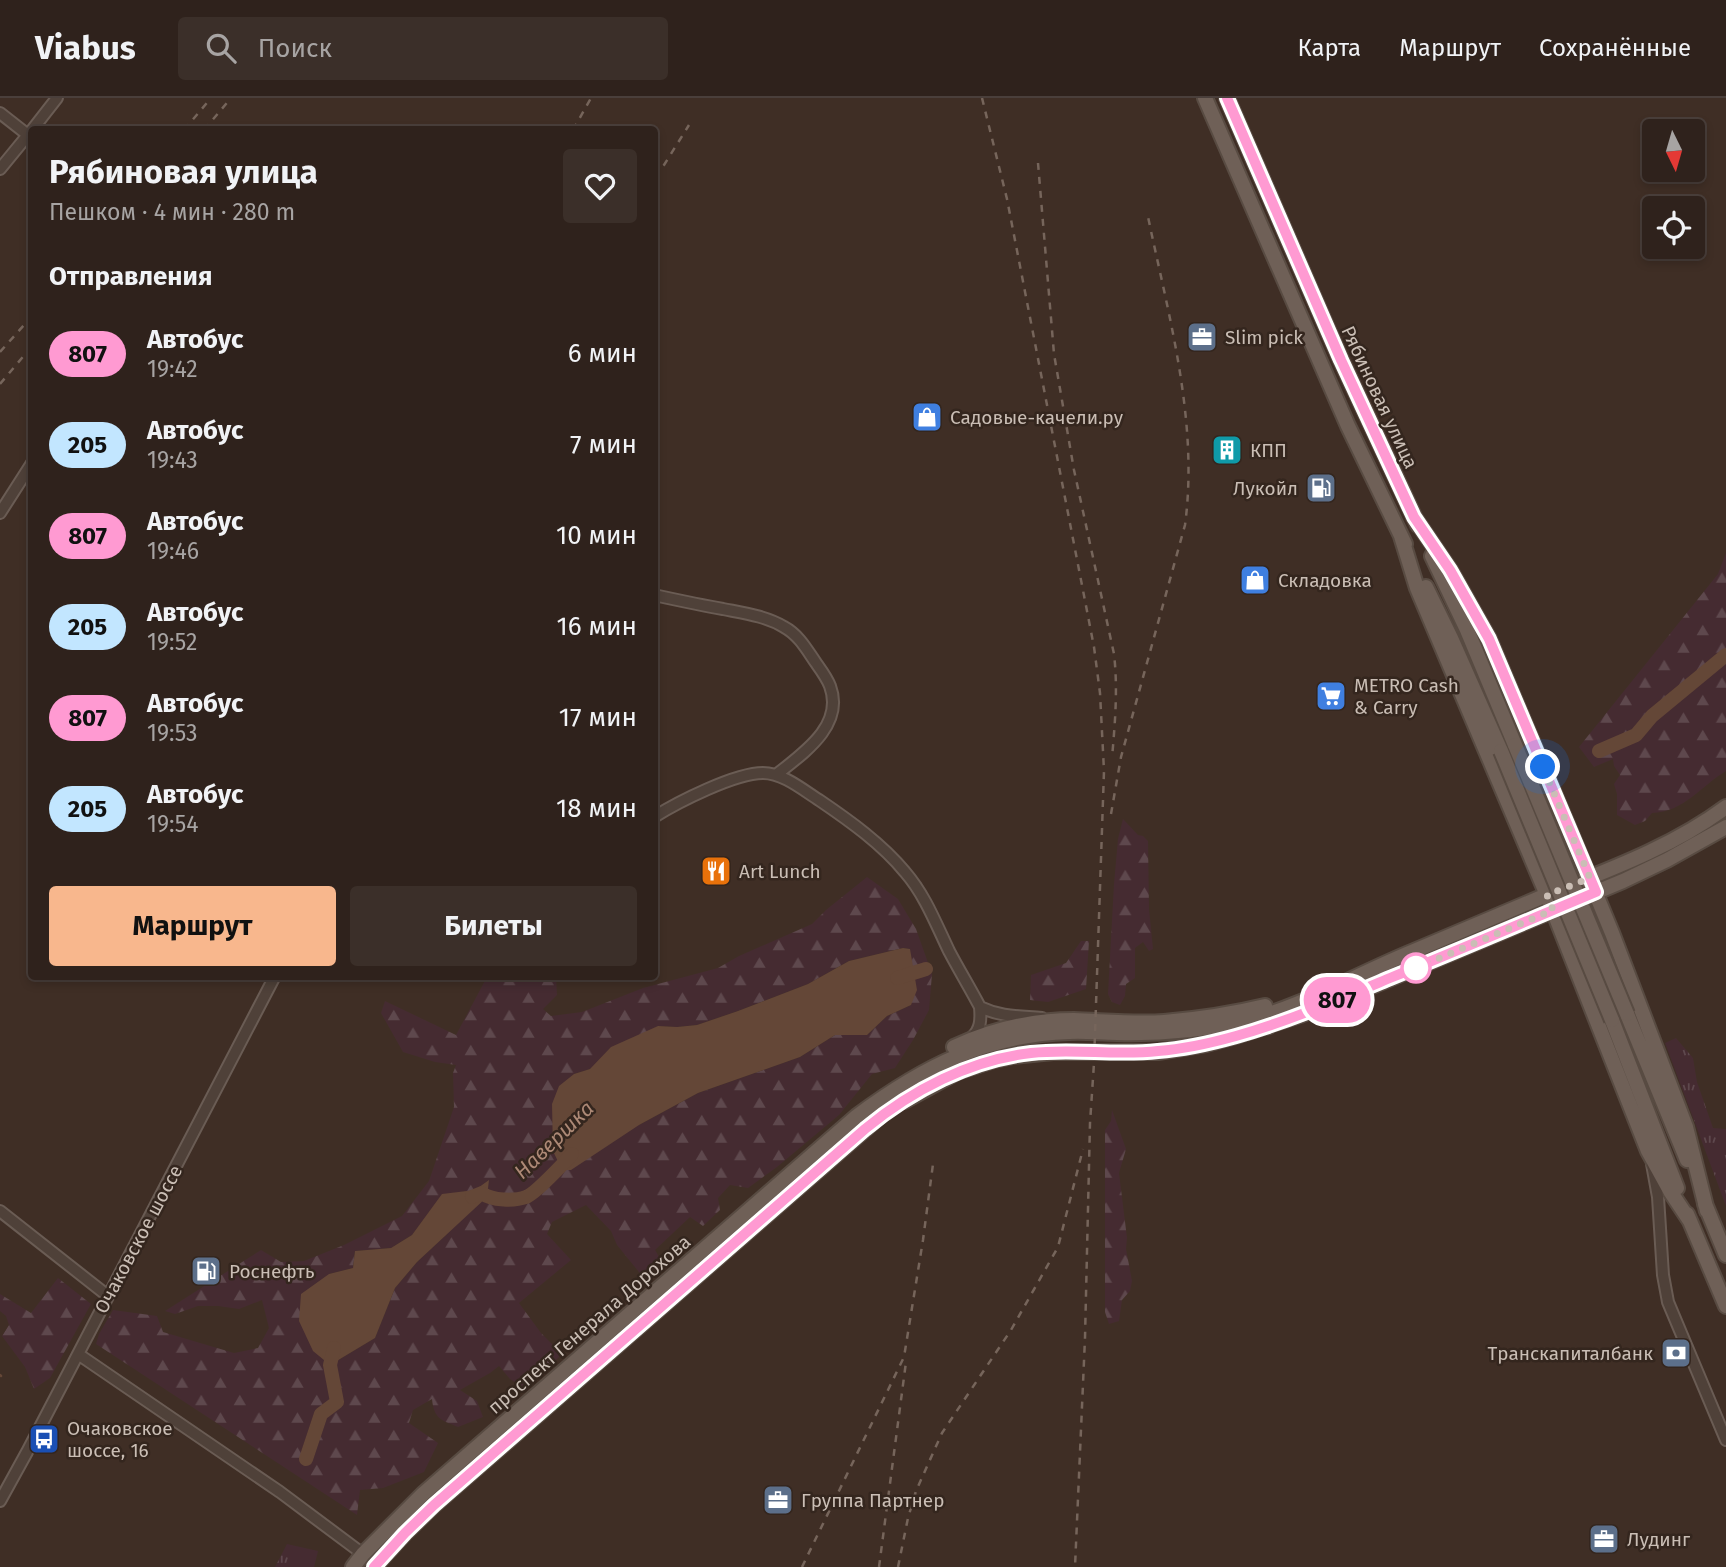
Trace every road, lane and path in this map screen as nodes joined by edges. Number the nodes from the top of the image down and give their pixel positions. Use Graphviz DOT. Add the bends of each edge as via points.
graph roads {
  1 [pos="57,98"];
  2 [pos="1205,98"];
  3 [pos="1227,98"];
  4 [pos="0,113"];
  5 [pos="36,126"];
  6 [pos="28,130"];
  7 [pos="28,136"];
  8 [pos="0,169"];
  9 [pos="28,469"];
  10 [pos="0,513"];
  11 [pos="1414,517"];
  12 [pos="1401,536"];
  13 [pos="658,596"];
  14 [pos="776,775"];
  15 [pos="1726,807"];
  16 [pos="658,815"];
  17 [pos="1726,827"];
  18 [pos="1572,835"];
  19 [pos="1529,852"];
  20 [pos="1590,878"];
  21 [pos="1596,892"];
  22 [pos="1547,895"];
  23 [pos="1553,910"];
  24 [pos="1612,933"];
  25 [pos="1570,952"];
  26 [pos="1382,966"];
  27 [pos="273,980"];
  28 [pos="980,1007"];
  29 [pos="1090,1021"];
  30 [pos="963,1044"];
  31 [pos="857,1116"];
  32 [pos="1648,1151"];
  33 [pos="0,1211"];
  34 [pos="1707,1211"];
  35 [pos="1690,1221"];
  36 [pos="1726,1255"];
  37 [pos="108,1296"];
  38 [pos="1726,1306"];
  39 [pos="78,1354"];
  40 [pos="1726,1440"];
  41 [pos="0,1501"];
  42 [pos="363,1553"];
  43 [pos="352,1567"];
  44 [pos="374,1567"];
  1 -- 5 [label="street"];
  2 -- 12 [label="main road, Рябиновая улица"];
  3 -- 11 [label="main road, Рябиновая улица"];
  4 -- 6 [label="street"];
  7 -- 8 [label="street"];
  9 -- 10 [label="street"];
  11 -- 18 [label="main road" via="1489,639"];
  11 -- 34 [label="main road, Рябиновая улица, bridge" via="1467,629"];
  12 -- 19 [label="main road" via="1417,589"];
  12 -- 35 [label="main road, Рябиновая улица, bridge" via="1501,751"];
  13 -- 14 [label="street" via="769,620 794,634 810,654 829,684 831,714 821,735"];
  14 -- 16 [label="street" via="754,774 734,780"];
  14 -- 28 [label="street" via="840,814 906,872"];
  15 -- 20 [label="main road, проспект Генерала Дорохова" via="1674,840"];
  17 -- 21 [label="main road, проспект Генерала Дорохова"];
  18 -- 19 [label="street" via="1571,850 1554,863 1540,862"];
  18 -- 20 [label="main road"];
  19 -- 22 [label="main road"];
  20 -- 21 [label="main road"];
  20 -- 22 [label="main road, проспект Генерала Дорохова"];
  21 -- 23 [label="main road, проспект Генерала Дорохова"];
  21 -- 24 [label="main road"];
  22 -- 23 [label="main road"];
  22 -- 26 [label="main road, проспект Генерала Дорохова"];
  23 -- 25 [label="main road"];
  23 -- 44 [label="main road, проспект Генерала Дорохова" via="1300,1016 1206,1044 1158,1052 1033,1053 994,1060 932,1085 871,1124 434,1505"];
  24 -- 25 [label="street" via="1599,923 1583,923 1571,935"];
  24 -- 34 [label="main road" via="1685,1128"];
  25 -- 32 [label="main road"];
  26 -- 29 [label="main road, проспект Генерала Дорохова" via="1302,996 1226,1014 1163,1022"];
  26 -- 31 [label="main road, проспект Генерала Дорохова" via="1295,1006 1214,1028 1053,1033 992,1044 911,1078"];
  27 -- 37 [label="street, Очаковское шоссе"];
  28 -- 29 [label="street" via="1006,1016"];
  28 -- 30 [label="street" via="978,1030"];
  29 -- 30 [label="main road, проспект Генерала Дорохова" via="1012,1028"];
  30 -- 31 [label="main road, проспект Генерала Дорохова" via="899,1079"];
  31 -- 42 [label="main road, проспект Генерала Дорохова" via="432,1486"];
  32 -- 35 [label="main road"];
  32 -- 40 [label="street" via="1658,1197 1668,1302"];
  33 -- 37 [label="street"];
  34 -- 36 [label="main road, Рябиновая улица"];
  35 -- 38 [label="main road, Рябиновая улица"];
  37 -- 39 [label="street, Очаковское шоссе"];
  39 -- 41 [label="street, Очаковское шоссе"];
  39 -- 42 [label="street"];
  42 -- 43 [label="main road, проспект Генерала Дорохова"];
}
